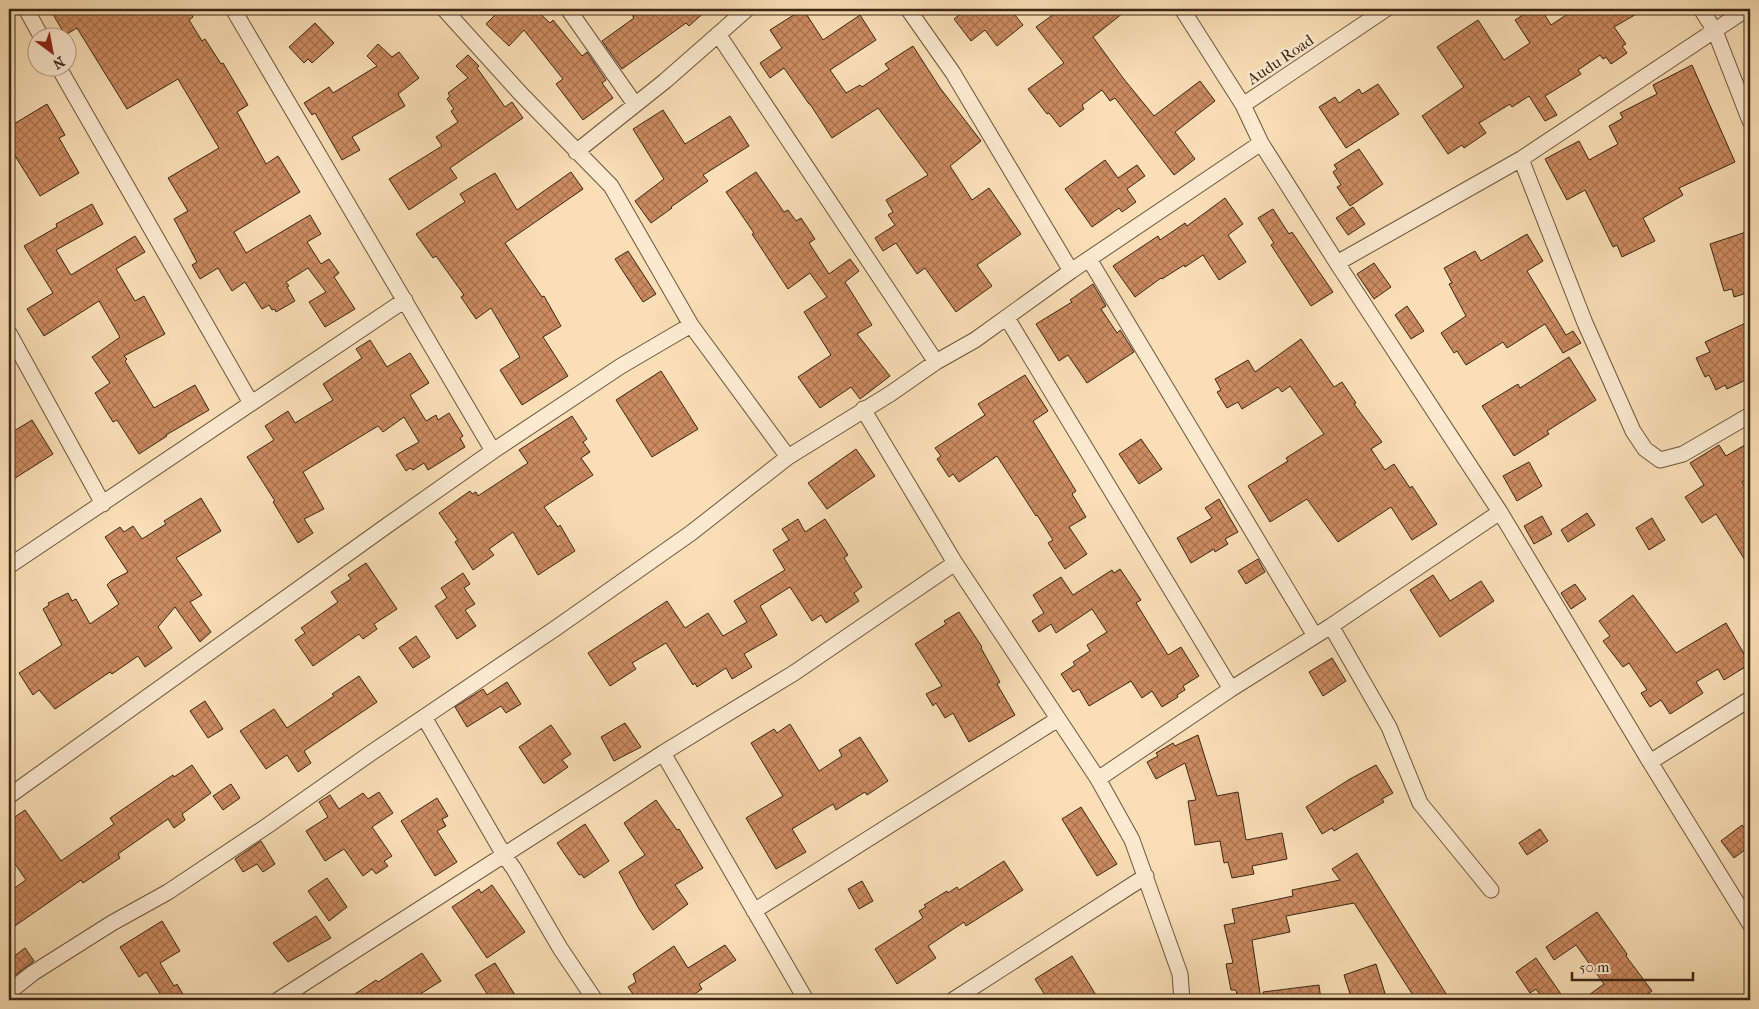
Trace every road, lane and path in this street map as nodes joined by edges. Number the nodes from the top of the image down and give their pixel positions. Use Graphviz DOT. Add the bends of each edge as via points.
graph roads {
  1 [pos="26,9"];
  2 [pos="232,9"];
  3 [pos="444,9"];
  4 [pos="568,9"];
  5 [pos="747,9"];
  6 [pos="908,9"];
  7 [pos="1182,9"];
  8 [pos="1386,9"];
  9 [pos="1701,9"];
  10 [pos="1747,9"];
  11 [pos="36,28"];
  12 [pos="1715,31"];
  13 [pos="718,34"];
  14 [pos="65,78"];
  15 [pos="632,100"];
  16 [pos="1243,105"];
  17 [pos="1750,120"];
  18 [pos="1262,143"];
  19 [pos="576,152"];
  20 [pos="1521,159"];
  21 [pos="1089,259"];
  22 [pos="1337,263"];
  23 [pos="1071,271"];
  24 [pos="405,300"];
  25 [pos="1007,318"];
  26 [pos="691,325"];
  27 [pos="9,334"];
  28 [pos="936,362"];
  29 [pos="250,403"];
  30 [pos="863,409"];
  31 [pos="1750,415"];
  32 [pos="493,451"];
  33 [pos="788,456"];
  34 [pos="103,504"];
  35 [pos="1500,512"];
  36 [pos="955,563"];
  37 [pos="9,566"];
  38 [pos="1331,626"];
  39 [pos="1315,636"];
  40 [pos="1231,688"];
  41 [pos="1750,699"];
  42 [pos="424,717"];
  43 [pos="1058,719"];
  44 [pos="663,754"];
  45 [pos="1650,762"];
  46 [pos="1098,779"];
  47 [pos="9,796"];
  48 [pos="504,855"];
  49 [pos="1146,876"];
  50 [pos="1491,890"];
  51 [pos="754,911"];
  52 [pos="1750,924"];
  53 [pos="9,992"];
  54 [pos="278,1000"];
  55 [pos="594,1000"];
  56 [pos="806,1000"];
  57 [pos="953,1000"];
  58 [pos="1182,1000"];
  1 -- 11 [label="street"];
  2 -- 24 [label="street"];
  3 -- 19 [label="street"];
  4 -- 15 [label="street"];
  5 -- 13 [label="street"];
  6 -- 23 [label="street" via="952,74"];
  7 -- 16 [label="street"];
  8 -- 16 [label="street, Audu Road"];
  9 -- 12 [label="street"];
  10 -- 12 [label="street"];
  12 -- 17 [label="street"];
  12 -- 20 [label="street"];
  13 -- 19 [label="street"];
  13 -- 28 [label="street"];
  14 -- 29 [label="street"];
  16 -- 18 [label="street"];
  18 -- 21 [label="street"];
  18 -- 22 [label="street"];
  19 -- 26 [label="street" via="611,186"];
  20 -- 22 [label="street"];
  20 -- 31 [label="street" via="1585,323 1633,430 1645,449 1660,460 1683,454"];
  21 -- 23 [label="street"];
  21 -- 39 [label="street"];
  22 -- 35 [label="street"];
  23 -- 25 [label="street"];
  24 -- 29 [label="street"];
  24 -- 32 [label="street"];
  25 -- 28 [label="street"];
  25 -- 40 [label="street"];
  26 -- 32 [label="street" via="621,366"];
  26 -- 33 [label="street"];
  27 -- 34 [label="street"];
  28 -- 30 [label="street"];
  29 -- 34 [label="street"];
  30 -- 33 [label="street"];
  30 -- 36 [label="street"];
  32 -- 47 [label="street"];
  33 -- 42 [label="street" via="691,533"];
  34 -- 37 [label="street"];
  35 -- 38 [label="street"];
  35 -- 45 [label="street"];
  36 -- 43 [label="street"];
  36 -- 44 [label="street" via="794,673"];
  38 -- 39 [label="street"];
  38 -- 50 [label="street" via="1389,727 1420,803"];
  39 -- 40 [label="street"];
  40 -- 46 [label="street"];
  41 -- 45 [label="street"];
  42 -- 48 [label="street"];
  42 -- 53 [label="street" via="168,892 112,922"];
  43 -- 46 [label="street"];
  43 -- 51 [label="street"];
  44 -- 48 [label="street"];
  44 -- 51 [label="street"];
  45 -- 52 [label="street"];
  46 -- 49 [label="street" via="1132,840"];
  48 -- 54 [label="street"];
  48 -- 55 [label="street"];
  49 -- 57 [label="street"];
  49 -- 58 [label="street" via="1180,974"];
  51 -- 56 [label="street"];
}
